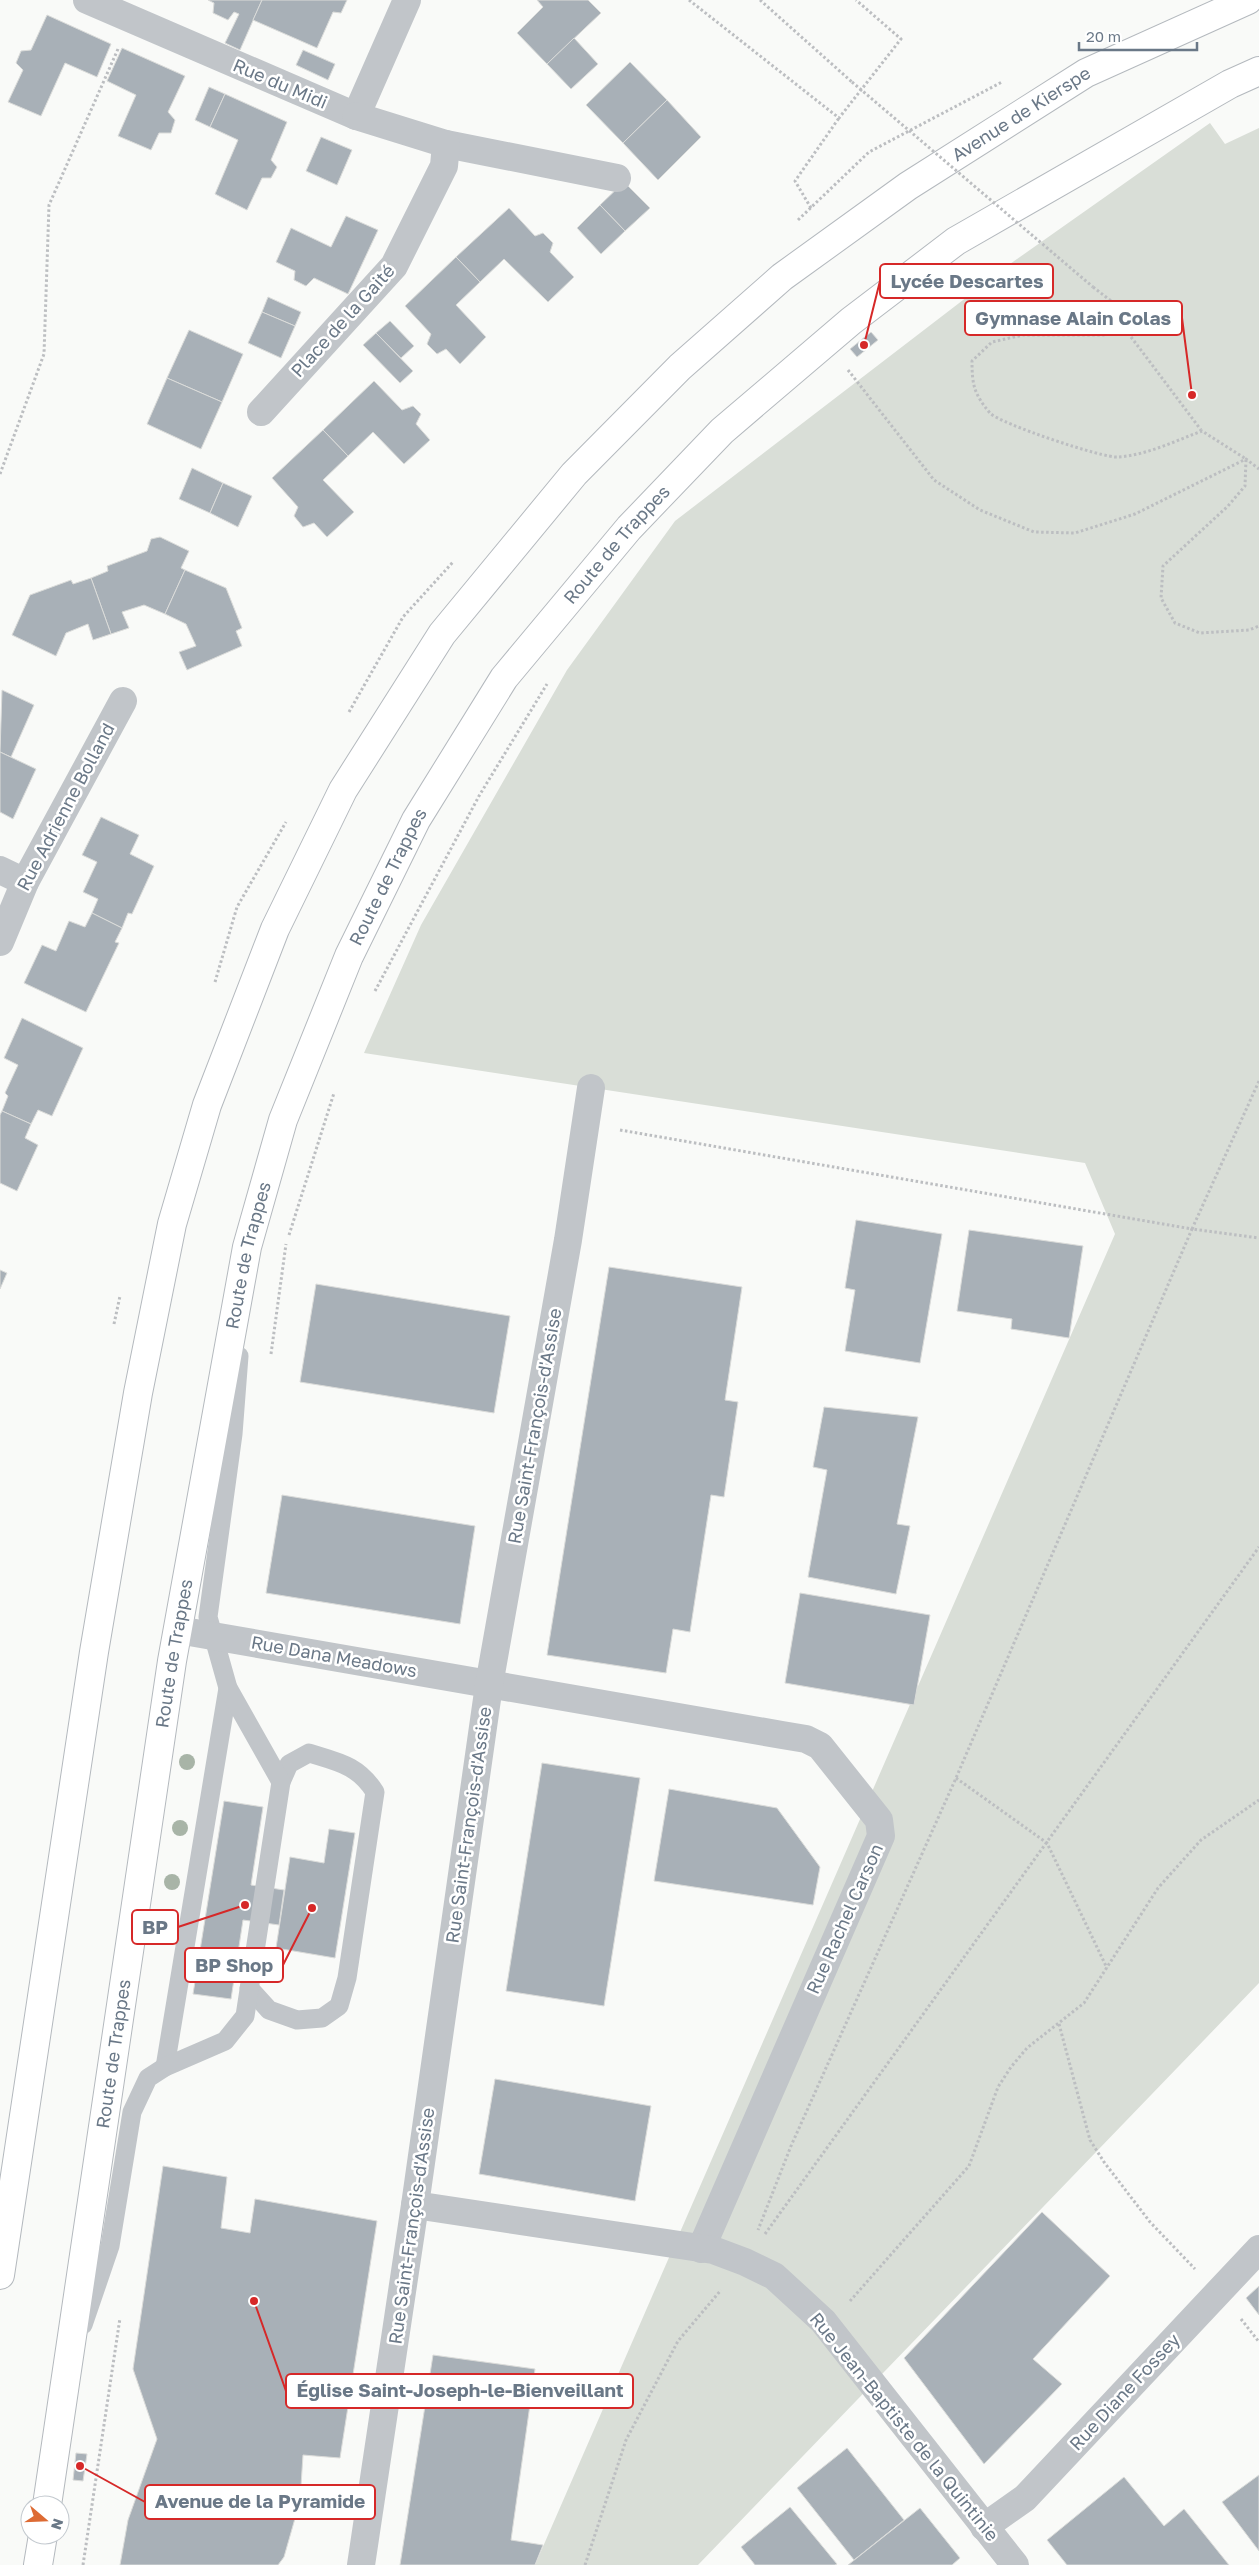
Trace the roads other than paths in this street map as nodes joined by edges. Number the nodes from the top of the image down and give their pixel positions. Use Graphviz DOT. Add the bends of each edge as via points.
graph roads {
  1 [pos="87,0"];
  2 [pos="407,0"];
  3 [pos="1248,0"];
  4 [pos="1259,71"];
  5 [pos="356,116"];
  6 [pos="446,144"];
  7 [pos="616,178"];
  8 [pos="261,412"];
  9 [pos="123,701"];
  10 [pos="0,870"];
  11 [pos="25,882"];
  12 [pos="0,942"];
  13 [pos="591,1088"];
  14 [pos="247,1247"];
  15 [pos="178,1630"];
  16 [pos="212,1635"];
  17 [pos="489,1685"];
  18 [pos="228,1688"];
  19 [pos="281,1782"];
  20 [pos="249,1988"];
  21 [pos="165,2067"];
  22 [pos="416,2205"];
  23 [pos="701,2248"];
  24 [pos="1259,2250"];
  25 [pos="0,2275"];
  26 [pos="65,2378"];
  27 [pos="48,2495"];
  28 [pos="984,2527"];
  29 [pos="41,2545"];
  30 [pos="38,2565"];
  31 [pos="361,2565"];
  32 [pos="1015,2565"];
  1 -- 5 [label="street, Rue du Midi"];
  2 -- 5 [label="street"];
  3 -- 25 [label="main road, Avenue de Kierspe" via="1086,73 908,186 782,277 680,367 574,474 442,634 343,790 275,929 207,1105 172,1224 138,1393 94,1652"];
  4 -- 14 [label="main road, Route de Trappes" via="1230,84 956,241 850,321 722,431 629,528 504,678 416,820 349,956 283,1120"];
  5 -- 6 [label="street"];
  6 -- 7 [label="street"];
  6 -- 8 [label="street, Place de la Gaité" via="444,166 394,266"];
  9 -- 11 [label="street, Rue Adrienne Bolland"];
  10 -- 11 [label="street"];
  11 -- 12 [label="street, Rue Adrienne Bolland"];
  13 -- 17 [label="street, Rue Saint-François-d'Assise" via="568,1240"];
  14 -- 15 [label="main road, Route de Trappes"];
  14 -- 16 [label="lane" via="233,1434 208,1616"];
  15 -- 16 [label="street, Rue Dana Meadows"];
  15 -- 26 [label="main road, Route de Trappes"];
  16 -- 17 [label="street, Rue Dana Meadows"];
  16 -- 18 [label="lane"];
  17 -- 22 [label="street, Rue Saint-François-d'Assise"];
  17 -- 23 [label="street, Rue Rachel Carson" via="806,1739 820,1746 879,1820 881,1836"];
  18 -- 19 [label="lane"];
  18 -- 21 [label="lane"];
  19 -- 20 [label="lane"];
  19 -- 20 [label="lane" via="288,1764 309,1753 346,1764 366,1777 375,1792 347,1978 339,2006 322,2018 297,2020 269,2010"];
  20 -- 21 [label="lane" via="245,2016 225,2041"];
  21 -- 26 [label="lane" via="148,2078 132,2112 110,2246"];
  22 -- 23 [label="street, Rue Jean-Baptiste de la Quintinie"];
  22 -- 31 [label="street, Rue Saint-François-d'Assise"];
  23 -- 28 [label="street, Rue Jean-Baptiste de la Quintinie" via="746,2262 774,2276 822,2321"];
  24 -- 28 [label="street, Rue Diane Fossey" via="1025,2498"];
  26 -- 27 [label="main road, Route de Trappes"];
  28 -- 32 [label="street, Rue Jean-Baptiste de la Quintinie"];
  29 -- 30 [label="main road"];
}
